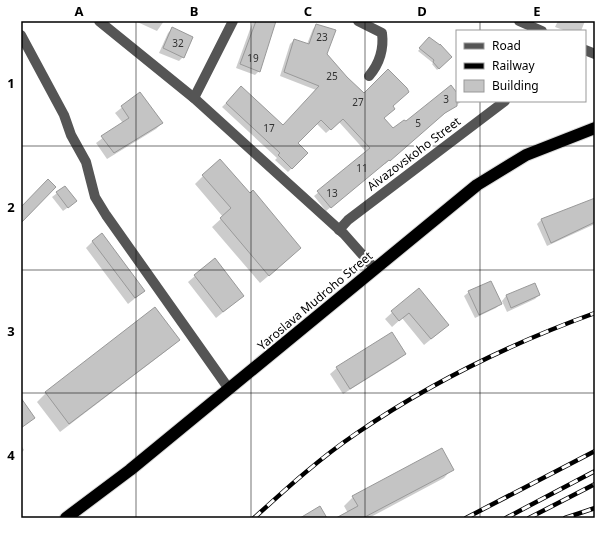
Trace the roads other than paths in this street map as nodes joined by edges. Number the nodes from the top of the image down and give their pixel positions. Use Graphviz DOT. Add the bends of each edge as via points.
graph roads {
  1 [pos="99,21"];
  2 [pos="233,21"];
  3 [pos="358,21"];
  4 [pos="518,21"];
  5 [pos="540,30"];
  6 [pos="21,35"];
  7 [pos="370,76"];
  8 [pos="194,98"];
  9 [pos="504,102"];
  10 [pos="595,128"];
  11 [pos="339,230"];
  12 [pos="375,269"];
  13 [pos="229,389"];
  14 [pos="66,518"];
  1 -- 8 [label="street"];
  2 -- 8 [label="street"];
  3 -- 7 [label="street" via="382,33 383,47 379,61"];
  4 -- 5 [label="street"];
  6 -- 13 [label="street" via="86,162 95,197"];
  8 -- 11 [label="street"];
  9 -- 11 [label="street, Aivazovskoho Street" via="348,220"];
  10 -- 12 [label="highway, Yaroslava Mudroho Street" via="526,155 477,185"];
  11 -- 12 [label="street"];
  12 -- 13 [label="highway, Yaroslava Mudroho Street"];
  13 -- 14 [label="highway, Yaroslava Mudroho Street" via="130,470"];
}
